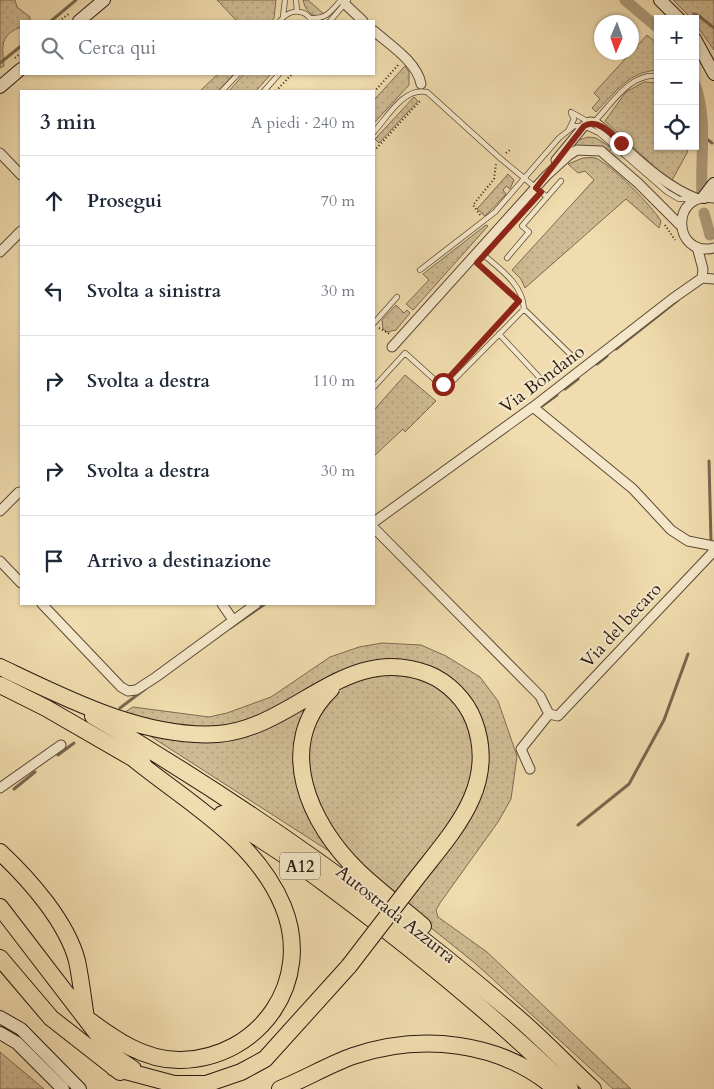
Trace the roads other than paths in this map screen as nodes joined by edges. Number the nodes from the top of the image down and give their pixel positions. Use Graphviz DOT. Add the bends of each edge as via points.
graph roads {
  1 [pos="104,0"];
  2 [pos="286,0"];
  3 [pos="296,0"];
  4 [pos="660,0"];
  5 [pos="344,1"];
  6 [pos="297,11"];
  7 [pos="675,15"];
  8 [pos="79,20"];
  9 [pos="281,20"];
  10 [pos="311,20"];
  11 [pos="331,20"];
  12 [pos="363,20"];
  13 [pos="375,32"];
  14 [pos="699,46"];
  15 [pos="20,70"];
  16 [pos="714,74"];
  17 [pos="237,75"];
  18 [pos="278,75"];
  19 [pos="654,76"];
  20 [pos="422,84"];
  21 [pos="0,87"];
  22 [pos="223,90"];
  23 [pos="265,90"];
  24 [pos="589,124"];
  25 [pos="568,129"];
  26 [pos="375,131"];
  27 [pos="0,153"];
  28 [pos="20,174"];
  29 [pos="546,176"];
  30 [pos="524,178"];
  31 [pos="561,181"];
  32 [pos="714,184"];
  33 [pos="536,188"];
  34 [pos="547,197"];
  35 [pos="705,198"];
  36 [pos="681,226"];
  37 [pos="20,232"];
  38 [pos="697,247"];
  39 [pos="714,248"];
  40 [pos="0,252"];
  41 [pos="482,253"];
  42 [pos="507,258"];
  43 [pos="420,270"];
  44 [pos="702,278"];
  45 [pos="714,279"];
  46 [pos="397,297"];
  47 [pos="524,309"];
  48 [pos="375,322"];
  49 [pos="499,334"];
  50 [pos="392,347"];
  51 [pos="570,354"];
  52 [pos="539,378"];
  53 [pos="375,386"];
  54 [pos="533,407"];
  55 [pos="19,492"];
  56 [pos="0,511"];
  57 [pos="375,521"];
  58 [pos="375,529"];
  59 [pos="714,546"];
  60 [pos="714,551"];
  61 [pos="0,561"];
  62 [pos="20,582"];
  63 [pos="43,605"];
  64 [pos="223,605"];
  65 [pos="255,605"];
  66 [pos="233,620"];
  67 [pos="0,667"];
  68 [pos="344,676"];
  69 [pos="0,685"];
  70 [pos="50,690"];
  71 [pos="549,714"];
  72 [pos="61,745"];
  73 [pos="134,759"];
  74 [pos="530,769"];
  75 [pos="0,788"];
  76 [pos="0,852"];
  77 [pos="0,907"];
  78 [pos="0,958"];
  79 [pos="511,1011"];
  80 [pos="0,1017"];
  81 [pos="86,1018"];
  82 [pos="0,1033"];
  83 [pos="148,1083"];
  84 [pos="63,1089"];
  85 [pos="80,1089"];
  86 [pos="280,1089"];
  87 [pos="556,1089"];
  88 [pos="570,1089"];
  89 [pos="592,1089"];
  1 -- 8 [label="main road"];
  2 -- 9 [label="lane"];
  3 -- 6 [label="lane"];
  4 -- 7 [label="main road"];
  5 -- 10 [label="lane" via="327,16"];
  5 -- 11 [label="lane"];
  5 -- 12 [label="street"];
  6 -- 9 [label="lane"];
  6 -- 10 [label="lane"];
  13 -- 20 [label="street" via="414,67"];
  14 -- 16 [label="main road"];
  15 -- 21 [label="main road"];
  17 -- 22 [label="lane"];
  18 -- 23 [label="lane"];
  19 -- 24 [label="lane" via="633,82"];
  24 -- 25 [label="lane"];
  24 -- 25 [label="lane" via="571,112 574,119"];
  24 -- 29 [label="street"];
  24 -- 35 [label="street" via="614,137 682,193"];
  25 -- 30 [label="lane"];
  26 -- 30 [label="lane" via="408,94 427,92"];
  27 -- 28 [label="street"];
  29 -- 33 [label="street"];
  29 -- 36 [label="street" via="577,150 601,151"];
  30 -- 33 [label="lane"];
  30 -- 43 [label="lane" via="486,220"];
  31 -- 34 [label="lane"];
  32 -- 35 [label="main road"];
  33 -- 34 [label="lane"];
  33 -- 41 [label="street"];
  34 -- 42 [label="lane" via="522,226 529,232"];
  35 -- 36 [label="street" via="692,202 683,213"];
  36 -- 38 [label="street" via="686,239"];
  37 -- 40 [label="street"];
  38 -- 39 [label="street"];
  38 -- 44 [label="street"];
  41 -- 47 [label="lane" via="519,287"];
  41 -- 50 [label="street"];
  44 -- 45 [label="street"];
  44 -- 54 [label="street, Via Bondano"];
  46 -- 48 [label="lane"];
  47 -- 49 [label="lane"];
  47 -- 51 [label="lane"];
  49 -- 52 [label="lane"];
  49 -- 53 [label="lane" via="445,389 405,353"];
  54 -- 57 [label="street, Via Bondano"];
  54 -- 59 [label="street" via="633,490 671,530 688,541"];
  55 -- 56 [label="street"];
  58 -- 71 [label="street" via="540,696"];
  60 -- 71 [label="street, Via del becaro" via="558,716"];
  61 -- 62 [label="street"];
  63 -- 66 [label="street" via="128,691 136,690"];
  64 -- 66 [label="street"];
  65 -- 66 [label="street"];
  67 -- 70 [label="highway, A12"];
  68 -- 70 [label="highway" via="270,719 252,727 218,734 182,733 134,723"];
  68 -- 79 [label="highway" via="308,718 301,743 300,768 316,815 330,839 358,871 458,957"];
  68 -- 83 [label="highway, bridge" via="393,665 414,668 454,690 471,714 479,734 482,761 478,783 464,814 349,966 265,1059 241,1072 206,1084"];
  69 -- 73 [label="highway, Autostrada Azzurra / A12"];
  70 -- 79 [label="highway, A12" via="184,769 335,872"];
  71 -- 74 [label="street" via="521,749"];
  72 -- 75 [label="street"];
  73 -- 81 [label="highway" via="228,830 264,870 283,907 292,944 288,982 275,1009 254,1034 220,1054 180,1060 152,1056 118,1042"];
  73 -- 88 [label="highway, Autostrada Azzurra / A12" via="171,780 322,881 519,1040"];
  76 -- 81 [label="highway" via="22,873 64,930 76,960"];
  77 -- 81 [label="highway"];
  78 -- 83 [label="highway" via="52,1018 114,1068"];
  79 -- 89 [label="highway, A12"];
  80 -- 85 [label="main road" via="21,1029"];
  81 -- 83 [label="highway" via="115,1058"];
  82 -- 84 [label="main road" via="17,1043"];
  86 -- 87 [label="highway" via="353,1056 394,1045 430,1042 490,1053 542,1077"];
}
